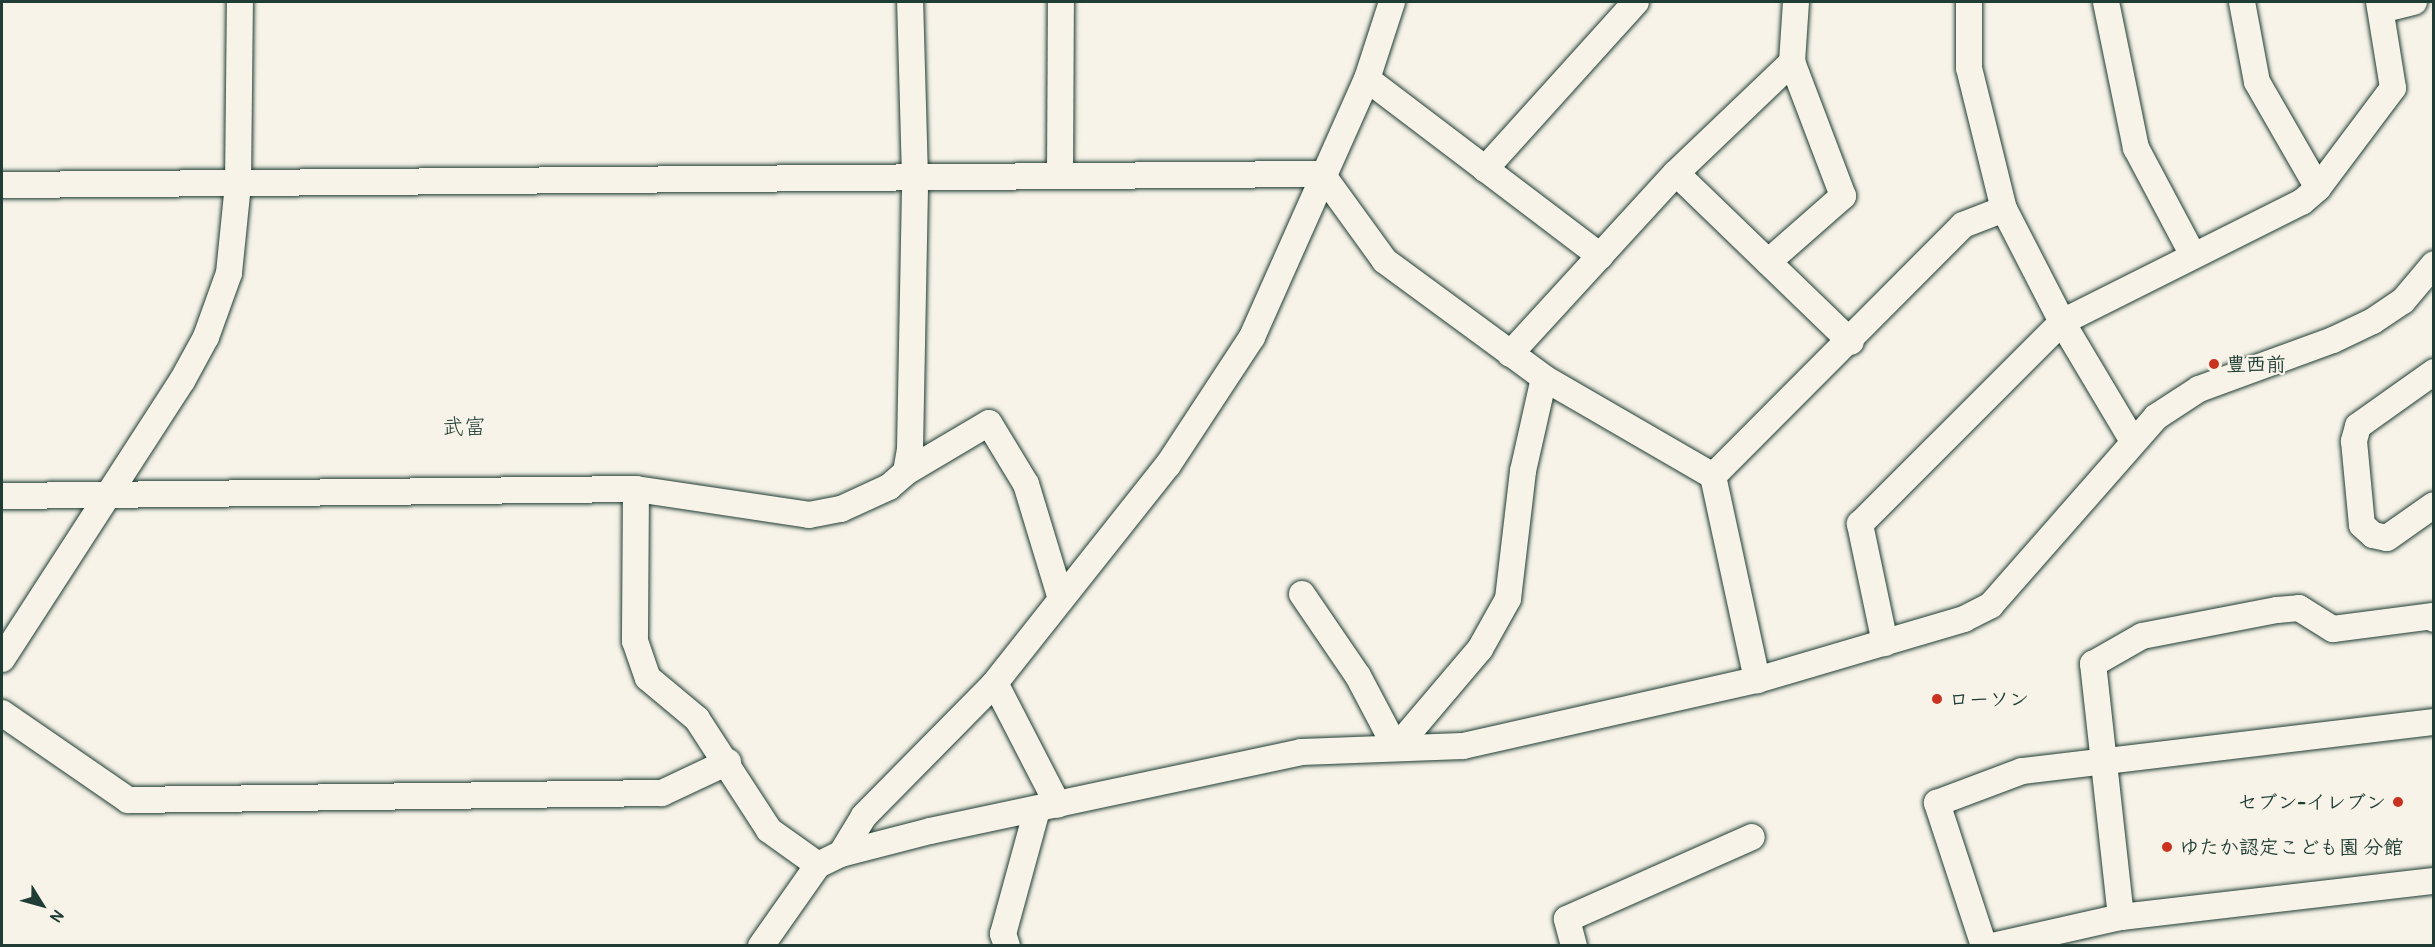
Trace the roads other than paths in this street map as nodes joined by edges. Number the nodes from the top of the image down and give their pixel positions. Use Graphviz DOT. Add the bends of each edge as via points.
graph roads {
  1 [pos="240,2"];
  2 [pos="910,2"];
  3 [pos="1061,2"];
  4 [pos="1392,2"];
  5 [pos="1636,2"];
  6 [pos="1796,2"];
  7 [pos="1969,2"];
  8 [pos="2106,2"];
  9 [pos="2242,2"];
  10 [pos="2414,2"];
  11 [pos="2380,6"];
  12 [pos="1792,62"];
  13 [pos="1367,80"];
  14 [pos="1485,169"];
  15 [pos="1676,173"];
  16 [pos="1322,174"];
  17 [pos="1060,176"];
  18 [pos="915,177"];
  19 [pos="2,185"];
  20 [pos="238,185"];
  21 [pos="2318,188"];
  22 [pos="2004,209"];
  23 [pos="2193,255"];
  24 [pos="1600,256"];
  25 [pos="1768,262"];
  26 [pos="2433,264"];
  27 [pos="2062,322"];
  28 [pos="1851,342"];
  29 [pos="1510,354"];
  30 [pos="2433,372"];
  31 [pos="1544,378"];
  32 [pos="2133,441"];
  33 [pos="906,472"];
  34 [pos="1713,476"];
  35 [pos="636,489"];
  36 [pos="2,496"];
  37 [pos="106,496"];
  38 [pos="2428,519"];
  39 [pos="1302,594"];
  40 [pos="1061,599"];
  41 [pos="2433,619"];
  42 [pos="1885,643"];
  43 [pos="2,658"];
  44 [pos="1757,680"];
  45 [pos="995,683"];
  46 [pos="2,713"];
  47 [pos="2433,722"];
  48 [pos="1396,748"];
  49 [pos="2104,761"];
  50 [pos="728,762"];
  51 [pos="1047,808"];
  52 [pos="1752,837"];
  53 [pos="841,854"];
  54 [pos="819,866"];
  55 [pos="2433,881"];
  56 [pos="2121,917"];
  57 [pos="761,945"];
  58 [pos="1007,945"];
  59 [pos="1574,945"];
  60 [pos="1983,945"];
  61 [pos="1992,945"];
  1 -- 20 [label="street"];
  2 -- 18 [label="street"];
  3 -- 17 [label="street"];
  4 -- 13 [label="street"];
  5 -- 14 [label="street"];
  6 -- 12 [label="street"];
  7 -- 22 [label="street" via="1969,68"];
  8 -- 23 [label="street" via="2136,148"];
  9 -- 21 [label="street" via="2257,82"];
  10 -- 11 [label="street"];
  11 -- 21 [label="street" via="2393,88"];
  12 -- 15 [label="street"];
  12 -- 25 [label="street" via="1843,196"];
  13 -- 14 [label="street"];
  13 -- 16 [label="street"];
  14 -- 24 [label="street"];
  15 -- 24 [label="street"];
  15 -- 25 [label="street"];
  16 -- 17 [label="street"];
  16 -- 29 [label="street" via="1385,261"];
  16 -- 40 [label="street" via="1252,337 1168,465"];
  17 -- 18 [label="street"];
  18 -- 20 [label="street"];
  18 -- 33 [label="street" via="910,449"];
  19 -- 20 [label="street"];
  20 -- 37 [label="street" via="229,273 206,337"];
  21 -- 23 [label="street" via="2302,202"];
  22 -- 27 [label="street"];
  22 -- 28 [label="street" via="1963,225"];
  23 -- 27 [label="street"];
  24 -- 29 [label="street"];
  25 -- 28 [label="street"];
  26 -- 32 [label="street" via="2403,301 2373,321 2333,340 2199,389 2156,417"];
  27 -- 32 [label="street"];
  27 -- 42 [label="street" via="1860,524"];
  28 -- 34 [label="street"];
  29 -- 31 [label="street"];
  30 -- 38 [label="street" via="2358,426 2354,441 2362,525 2373,535 2387,538"];
  31 -- 34 [label="street"];
  31 -- 48 [label="street" via="1523,471 1508,599 1480,649"];
  32 -- 42 [label="street" via="1991,605 1964,619"];
  33 -- 35 [label="street" via="889,487 840,509 809,515"];
  33 -- 40 [label="street" via="989,423 1026,484"];
  34 -- 44 [label="street"];
  35 -- 37 [label="street"];
  35 -- 50 [label="street" via="635,641 648,678 697,719"];
  36 -- 37 [label="street"];
  37 -- 43 [label="street"];
  39 -- 48 [label="street" via="1358,676"];
  40 -- 45 [label="street"];
  41 -- 49 [label="street" via="2333,628 2300,608 2142,636 2094,664"];
  42 -- 44 [label="street"];
  44 -- 48 [label="street" via="1463,746"];
  45 -- 51 [label="street"];
  45 -- 53 [label="street" via="864,816"];
  46 -- 50 [label="street" via="128,800 662,793"];
  47 -- 49 [label="street"];
  48 -- 51 [label="street" via="1301,752"];
  49 -- 56 [label="street"];
  49 -- 60 [label="street" via="2022,771 1937,803"];
  50 -- 54 [label="street" via="769,830"];
  51 -- 53 [label="street" via="930,831"];
  51 -- 58 [label="street" via="1003,934"];
  52 -- 59 [label="street" via="1567,919"];
  53 -- 54 [label="street"];
  54 -- 57 [label="street"];
  55 -- 56 [label="street"];
  56 -- 61 [label="street"];
}
